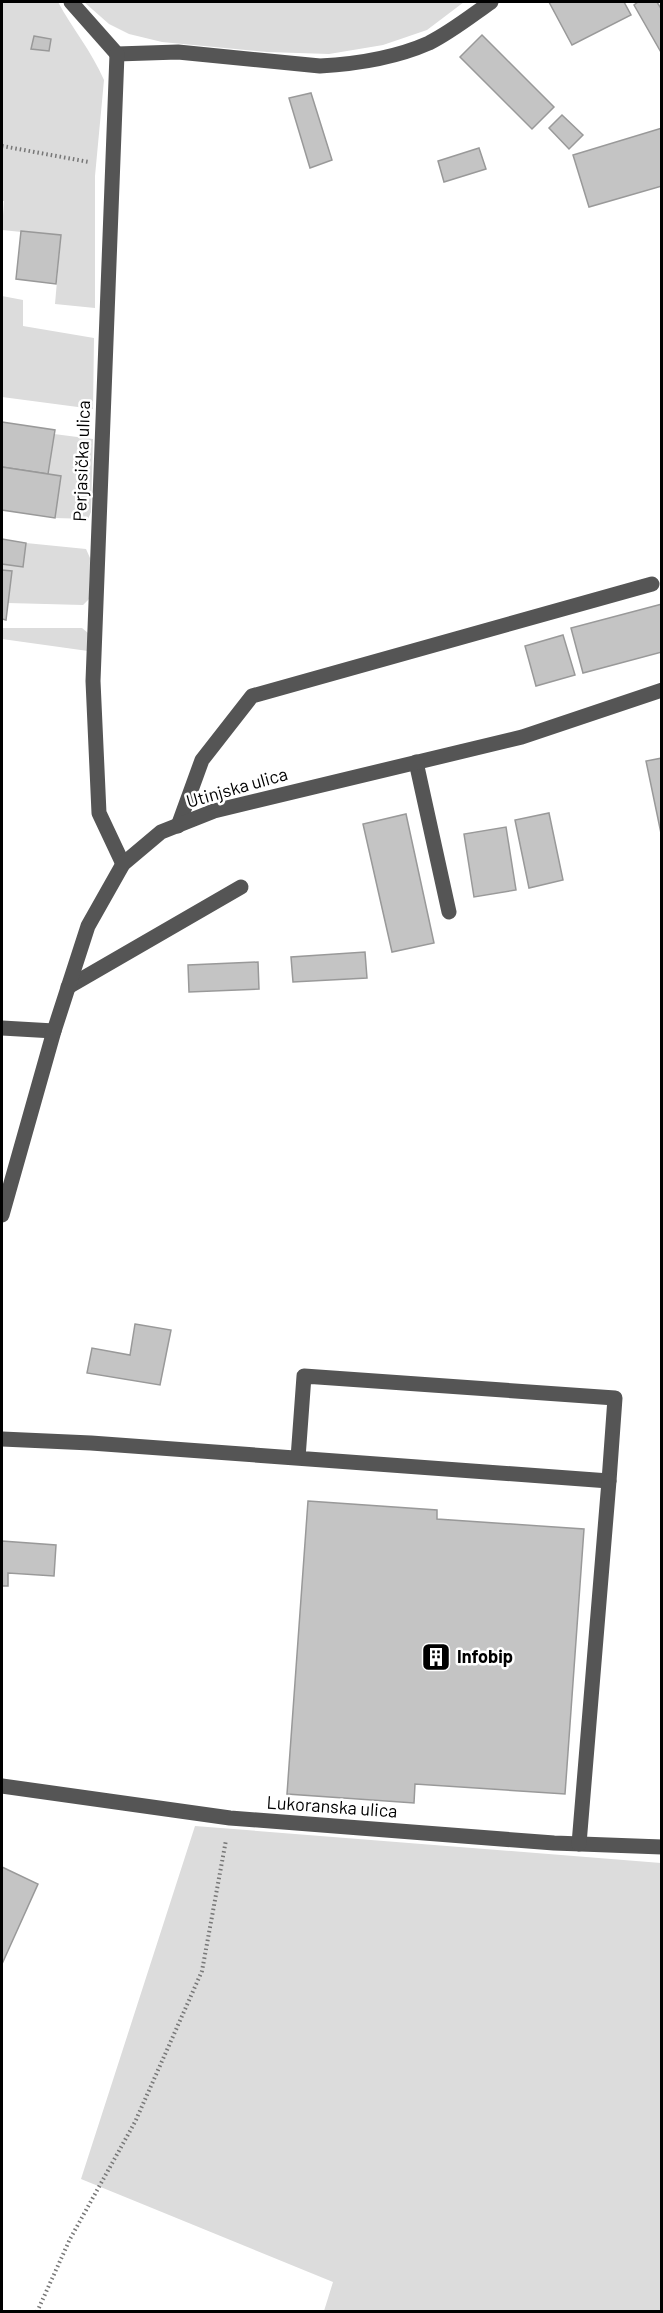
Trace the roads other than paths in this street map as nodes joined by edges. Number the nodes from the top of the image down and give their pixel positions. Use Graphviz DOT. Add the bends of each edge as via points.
graph roads {
  1 [pos="71,2"];
  2 [pos="491,2"];
  3 [pos="117,54"];
  4 [pos="652,584"];
  5 [pos="662,690"];
  6 [pos="416,762"];
  7 [pos="178,826"];
  8 [pos="123,864"];
  9 [pos="241,887"];
  10 [pos="449,912"];
  11 [pos="68,987"];
  12 [pos="2,1028"];
  13 [pos="54,1030"];
  14 [pos="2,1215"];
  15 [pos="2,1439"];
  16 [pos="298,1458"];
  17 [pos="609,1481"];
  18 [pos="2,1786"];
  19 [pos="579,1844"];
  20 [pos="662,1847"];
  1 -- 3 [label="street"];
  2 -- 3 [label="street" via="429,43 388,57 343,65 178,52"];
  3 -- 8 [label="street, Perjasička ulica" via="93,681 99,813"];
  4 -- 7 [label="street" via="252,696 202,760"];
  5 -- 6 [label="street, Utinjska ulica" via="522,737"];
  6 -- 7 [label="street, Utinjska ulica" via="214,811"];
  6 -- 10 [label="street"];
  7 -- 8 [label="street, Utinjska ulica" via="161,832"];
  8 -- 11 [label="street, Utinjska ulica" via="88,926"];
  9 -- 11 [label="street"];
  11 -- 13 [label="street, Utinjska ulica"];
  12 -- 13 [label="street"];
  13 -- 14 [label="street, Utinjska ulica"];
  15 -- 16 [label="street"];
  16 -- 17 [label="street"];
  16 -- 17 [label="street" via="304,1376 615,1398"];
  17 -- 19 [label="street"];
  18 -- 19 [label="street, Lukoranska ulica" via="230,1818"];
  19 -- 20 [label="street, Lukoranska ulica"];
}
